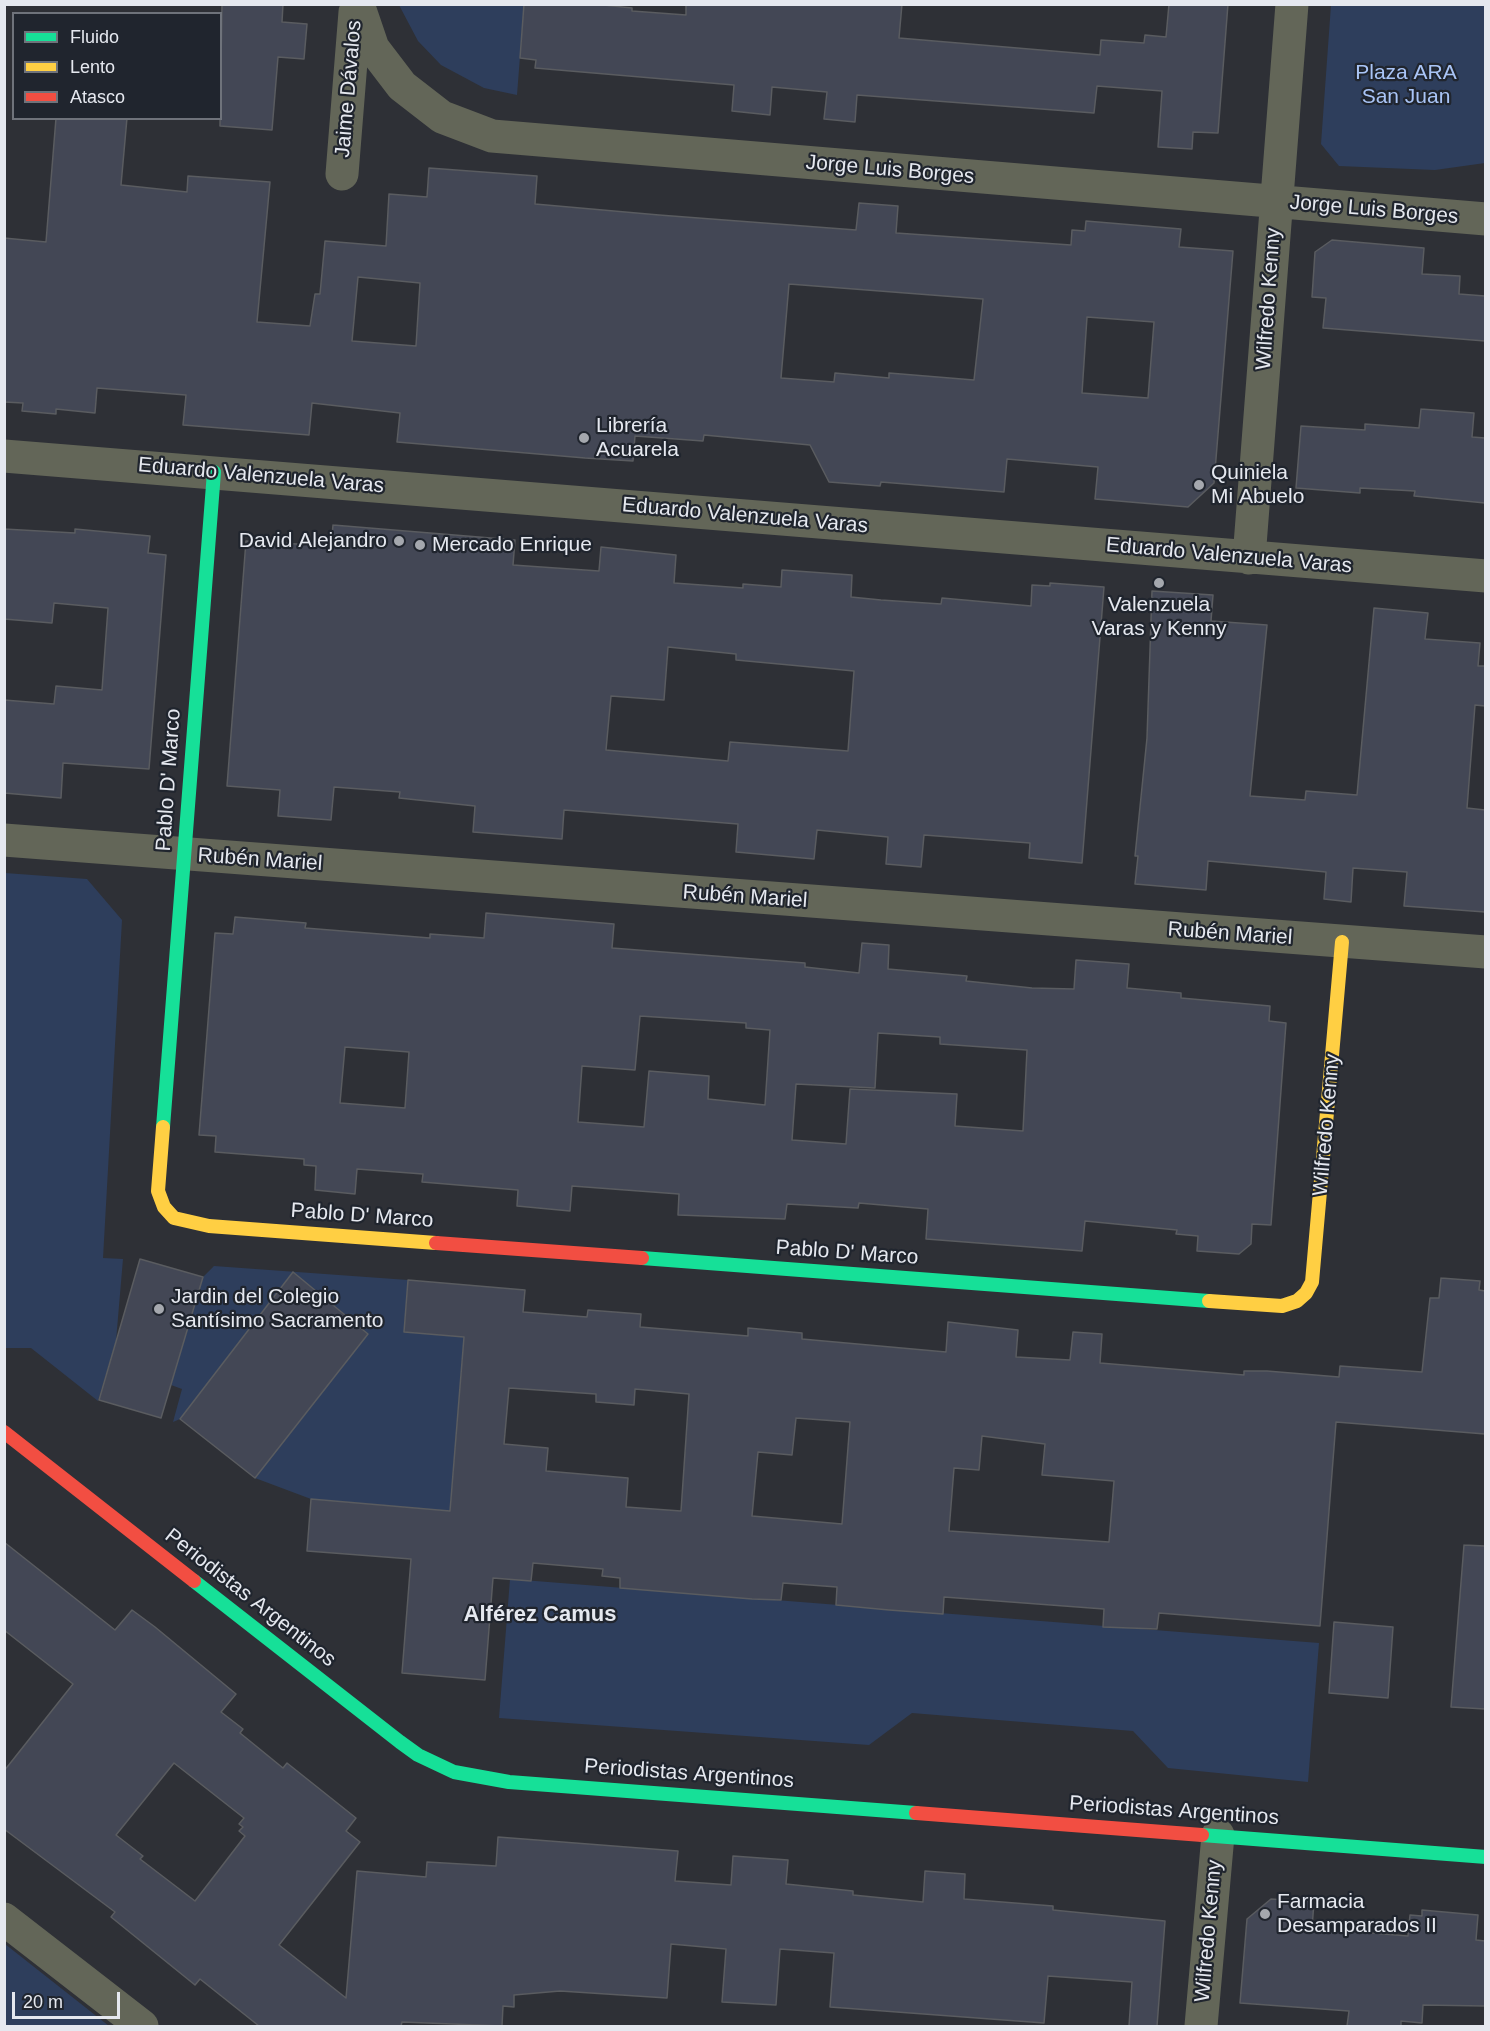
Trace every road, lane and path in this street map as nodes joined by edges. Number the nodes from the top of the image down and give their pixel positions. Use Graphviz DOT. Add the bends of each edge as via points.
graph roads {
  1 [pos="357,4"];
  2 [pos="1292,4"];
  3 [pos="342,174"];
  4 [pos="1276,202"];
  5 [pos="1485,219"];
  6 [pos="4,456"];
  7 [pos="214,472"];
  8 [pos="1249,558"];
  9 [pos="1485,576"];
  10 [pos="4,840"];
  11 [pos="185,854"];
  12 [pos="1342,942"];
  13 [pos="1485,952"];
  14 [pos="1297,1301"];
  15 [pos="4,1432"];
  16 [pos="1218,1835"];
  17 [pos="1485,1857"];
  18 [pos="4,1919"];
  19 [pos="142,2026"];
  20 [pos="1201,2026"];
  1 -- 3 [label="street, Jaime Dávalos"];
  1 -- 4 [label="street, Jorge Luis Borges" via="373,48 402,86 442,117 492,136"];
  2 -- 4 [label="street, Wilfredo Kenny"];
  4 -- 5 [label="street, Jorge Luis Borges"];
  4 -- 8 [label="street, Wilfredo Kenny"];
  6 -- 7 [label="street, Eduardo Valenzuela Varas"];
  7 -- 8 [label="street, Eduardo Valenzuela Varas"];
  7 -- 11 [label="street, Pablo D' Marco"];
  8 -- 9 [label="street, Eduardo Valenzuela Varas"];
  10 -- 11 [label="street, Rubén Mariel"];
  11 -- 12 [label="street, Rubén Mariel"];
  11 -- 14 [label="street, Pablo D' Marco" via="158,1191 174,1218 209,1226 1264,1306"];
  12 -- 13 [label="street, Rubén Mariel"];
  12 -- 14 [label="street, Wilfredo Kenny" via="1315,1268 1312,1282"];
  15 -- 16 [label="street, Periodistas Argentinos" via="400,1742 454,1772 509,1782"];
  16 -- 17 [label="street, Periodistas Argentinos"];
  16 -- 20 [label="street, Wilfredo Kenny"];
  18 -- 19 [label="street"];
}
